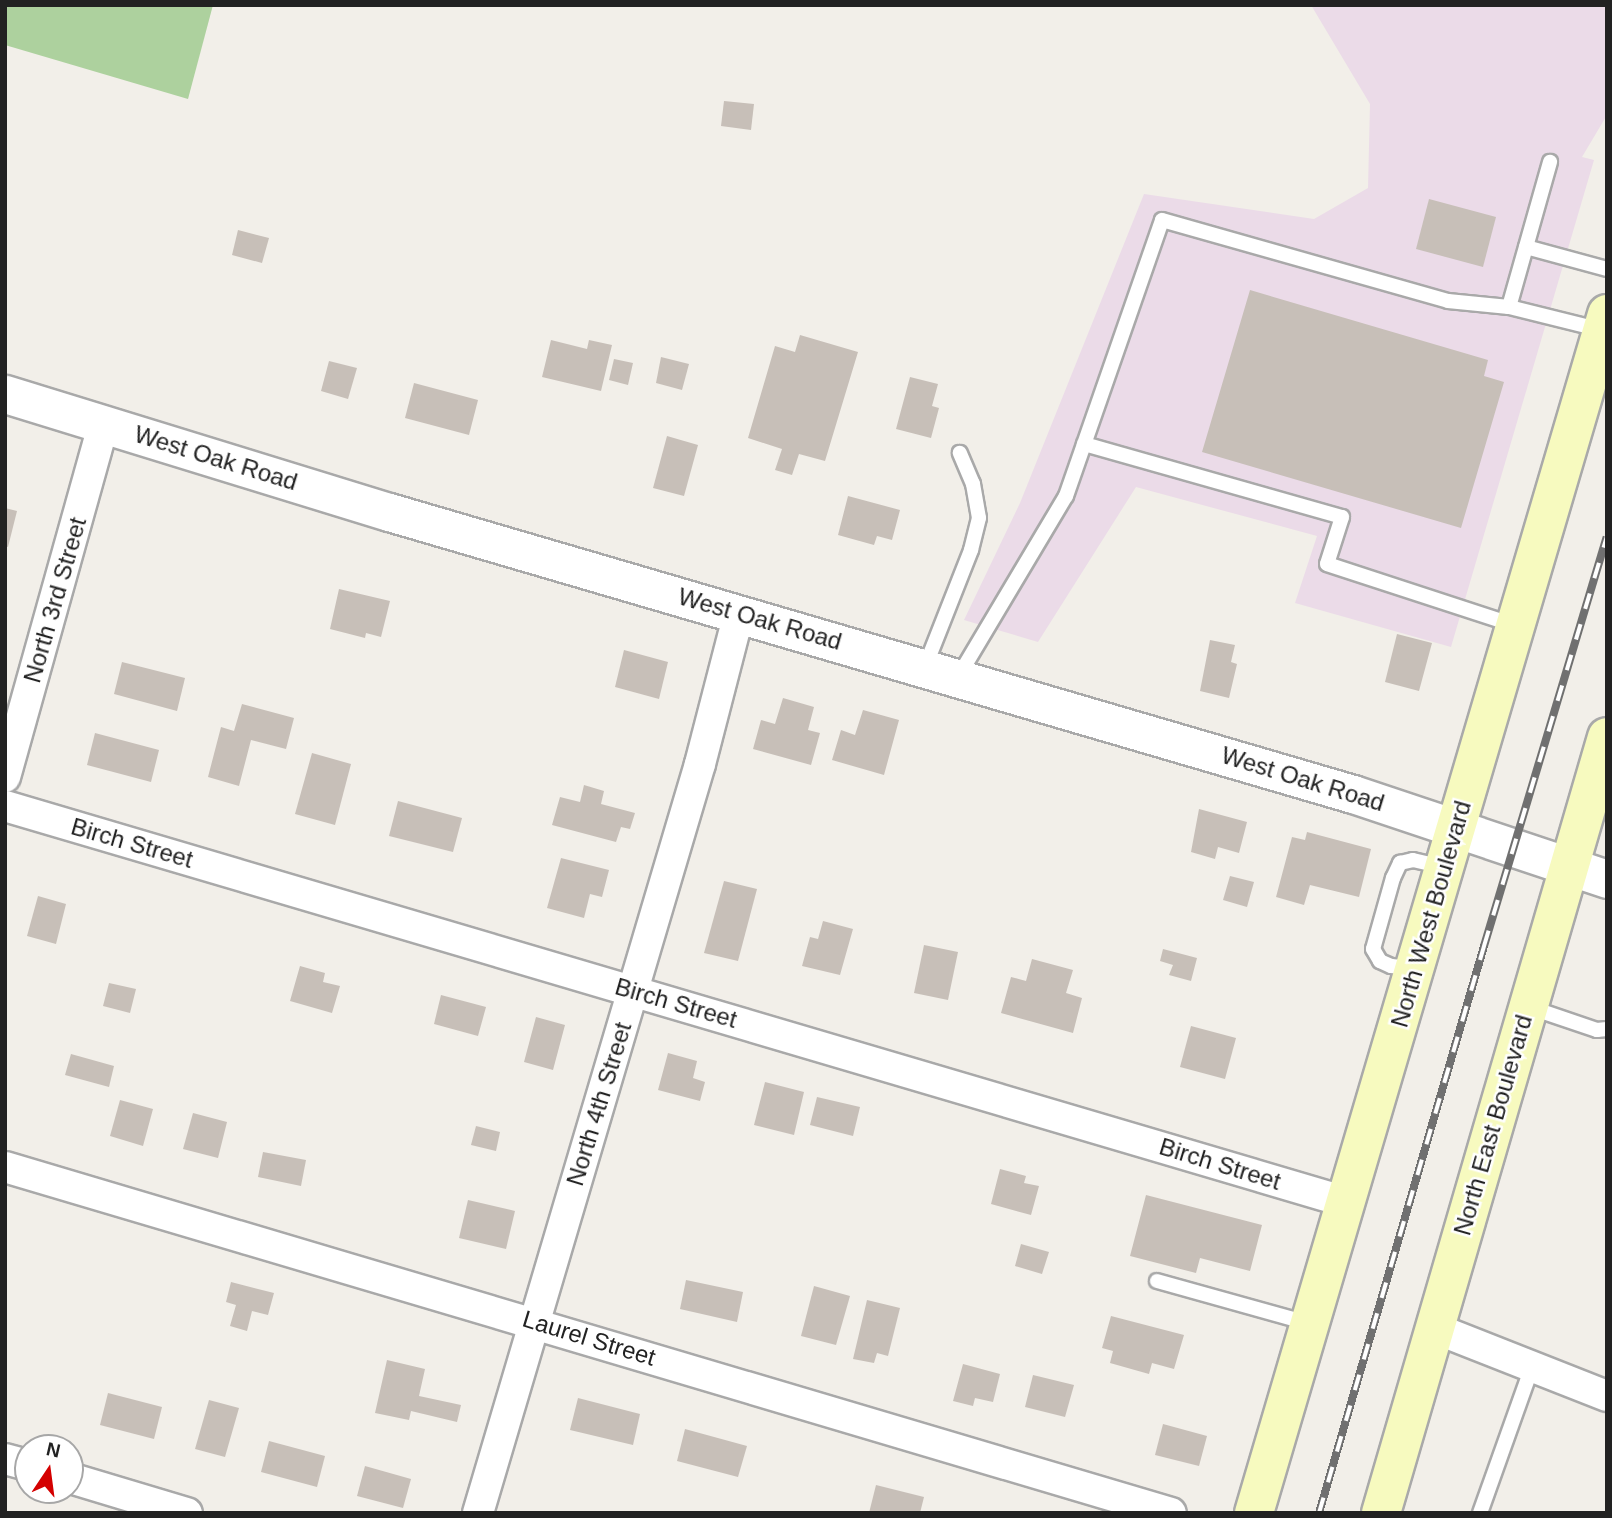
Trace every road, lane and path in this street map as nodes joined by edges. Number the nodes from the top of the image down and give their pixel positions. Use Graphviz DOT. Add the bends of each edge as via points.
graph roads {
  1 [pos="1550,162"];
  2 [pos="1526,247"];
  3 [pos="1607,269"];
  4 [pos="1508,307"];
  5 [pos="1604,322"];
  6 [pos="5,394"];
  7 [pos="104,423"];
  8 [pos="1084,444"];
  9 [pos="960,453"];
  10 [pos="739,613"];
  11 [pos="1515,626"];
  12 [pos="942,672"];
  13 [pos="1607,737"];
  14 [pos="5,777"];
  15 [pos="5,806"];
  16 [pos="1456,827"];
  17 [pos="1569,865"];
  18 [pos="1607,879"];
  19 [pos="633,990"];
  20 [pos="1528,1007"];
  21 [pos="1607,1029"];
  22 [pos="5,1167"];
  23 [pos="1346,1202"];
  24 [pos="1157,1281"];
  25 [pos="534,1322"];
  26 [pos="1310,1324"];
  27 [pos="1434,1328"];
  28 [pos="1532,1367"];
  29 [pos="1607,1396"];
  30 [pos="84,1482"];
  31 [pos="187,1513"];
  32 [pos="478,1513"];
  33 [pos="1171,1513"];
  34 [pos="1254,1513"];
  35 [pos="1381,1513"];
  36 [pos="1480,1513"];
  1 -- 2 [label="lane"];
  2 -- 3 [label="lane"];
  2 -- 4 [label="lane"];
  4 -- 5 [label="lane"];
  4 -- 8 [label="lane" via="1448,301 1162,220"];
  5 -- 11 [label="main road, North West Boulevard"];
  6 -- 7 [label="street, West Oak Road"];
  7 -- 10 [label="street, West Oak Road" via="389,512"];
  7 -- 14 [label="street, North 3rd Street"];
  8 -- 11 [label="lane" via="1342,517 1327,564"];
  8 -- 12 [label="lane" via="1066,496"];
  9 -- 12 [label="lane" via="973,484 979,518"];
  10 -- 12 [label="street, West Oak Road"];
  10 -- 19 [label="street, North 4th Street"];
  11 -- 16 [label="main road, North West Boulevard"];
  12 -- 16 [label="street, West Oak Road"];
  13 -- 17 [label="main road, North East Boulevard"];
  15 -- 19 [label="street, Birch Street"];
  16 -- 17 [label="street, West Oak Road"];
  16 -- 23 [label="main road, North West Boulevard"];
  17 -- 18 [label="street, West Oak Road"];
  17 -- 20 [label="main road, North East Boulevard"];
  19 -- 23 [label="street, Birch Street"];
  19 -- 25 [label="street, North 4th Street"];
  20 -- 21 [label="lane" via="1597,1030"];
  20 -- 27 [label="main road, North East Boulevard"];
  22 -- 25 [label="street, Laurel Street"];
  23 -- 26 [label="main road, North West Boulevard"];
  24 -- 26 [label="lane"];
  25 -- 32 [label="street, North 4th Street"];
  25 -- 33 [label="street, Laurel Street"];
  26 -- 34 [label="main road, North West Boulevard"];
  27 -- 28 [label="street"];
  27 -- 35 [label="main road, North East Boulevard"];
  28 -- 29 [label="street"];
  28 -- 36 [label="lane"];
  30 -- 31 [label="street"];
}
